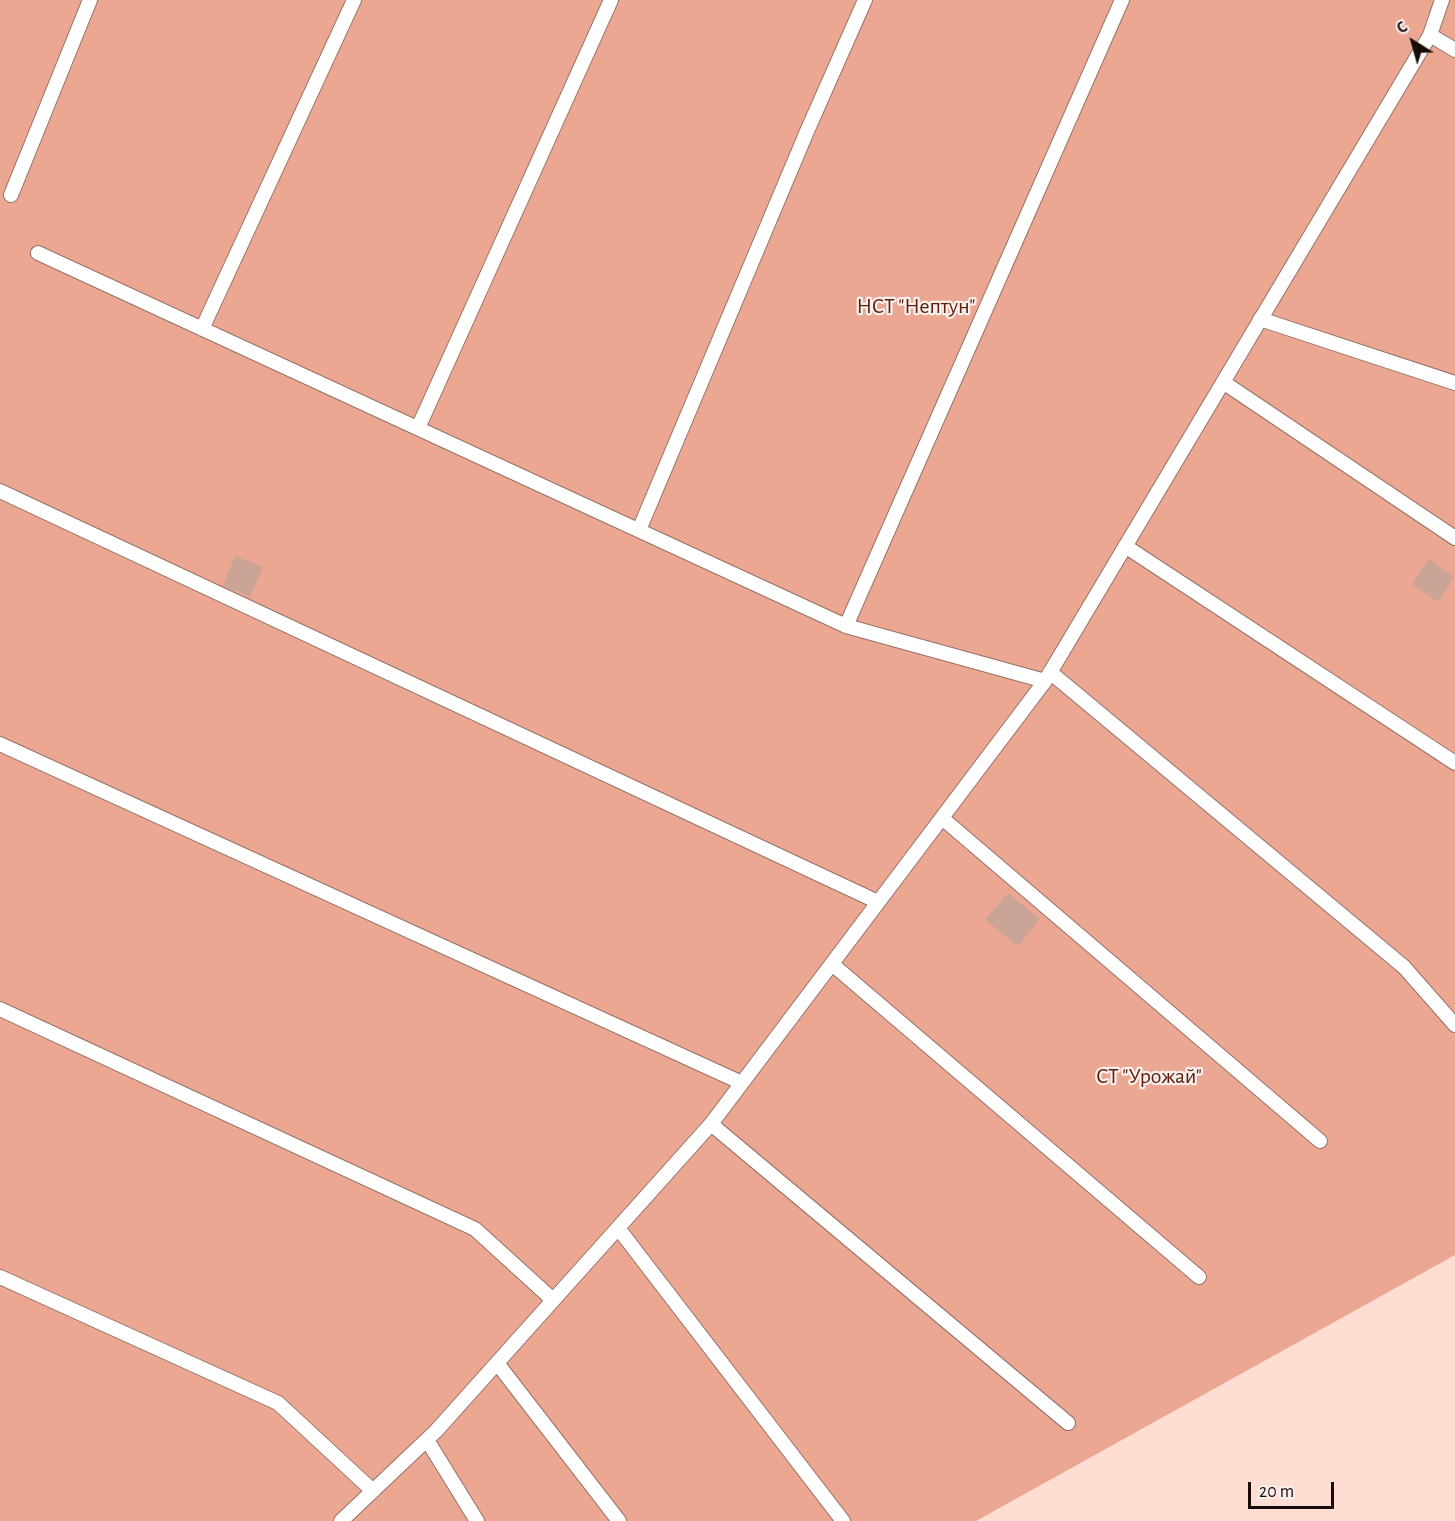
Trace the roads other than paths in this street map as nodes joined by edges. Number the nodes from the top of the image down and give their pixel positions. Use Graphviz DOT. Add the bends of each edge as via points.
graph roads {
  1 [pos="90,0"];
  2 [pos="354,0"];
  3 [pos="611,0"];
  4 [pos="865,0"];
  5 [pos="1122,0"];
  6 [pos="1442,0"];
  7 [pos="1430,35"];
  8 [pos="1455,50"];
  9 [pos="11,195"];
  10 [pos="38,252"];
  11 [pos="1260,319"];
  12 [pos="202,328"];
  13 [pos="1223,382"];
  14 [pos="1455,383"];
  15 [pos="418,428"];
  16 [pos="0,491"];
  17 [pos="639,530"];
  18 [pos="1455,538"];
  19 [pos="1125,546"];
  20 [pos="846,626"];
  21 [pos="1047,677"];
  22 [pos="0,744"];
  23 [pos="1455,763"];
  24 [pos="942,818"];
  25 [pos="878,902"];
  26 [pos="832,964"];
  27 [pos="0,1009"];
  28 [pos="1455,1025"];
  29 [pos="742,1083"];
  30 [pos="711,1124"];
  31 [pos="1320,1141"];
  32 [pos="618,1228"];
  33 [pos="0,1277"];
  34 [pos="1199,1277"];
  35 [pos="553,1300"];
  36 [pos="497,1363"];
  37 [pos="1068,1423"];
  38 [pos="427,1440"];
  39 [pos="373,1491"];
  40 [pos="341,1521"];
  41 [pos="477,1521"];
  42 [pos="619,1521"];
  43 [pos="843,1521"];
  1 -- 9 [label="lane"];
  2 -- 12 [label="lane"];
  3 -- 15 [label="lane"];
  4 -- 17 [label="lane"];
  5 -- 20 [label="lane"];
  6 -- 7 [label="lane"];
  7 -- 8 [label="lane"];
  7 -- 11 [label="lane"];
  10 -- 12 [label="lane"];
  11 -- 13 [label="lane"];
  11 -- 14 [label="lane"];
  12 -- 15 [label="lane"];
  13 -- 18 [label="lane"];
  13 -- 19 [label="lane"];
  15 -- 17 [label="lane"];
  16 -- 25 [label="lane"];
  17 -- 20 [label="lane"];
  19 -- 21 [label="lane"];
  19 -- 23 [label="lane"];
  20 -- 21 [label="lane"];
  21 -- 24 [label="lane"];
  21 -- 28 [label="lane" via="1404,967"];
  22 -- 29 [label="lane"];
  24 -- 25 [label="lane"];
  24 -- 31 [label="lane"];
  25 -- 26 [label="lane"];
  26 -- 29 [label="lane"];
  26 -- 34 [label="lane"];
  27 -- 35 [label="lane" via="475,1229"];
  29 -- 30 [label="lane"];
  30 -- 32 [label="lane"];
  30 -- 37 [label="lane"];
  32 -- 35 [label="lane"];
  32 -- 43 [label="lane"];
  33 -- 39 [label="lane" via="278,1403"];
  35 -- 36 [label="lane"];
  36 -- 38 [label="lane"];
  36 -- 42 [label="lane"];
  38 -- 39 [label="lane"];
  38 -- 41 [label="lane"];
  39 -- 40 [label="lane"];
}
